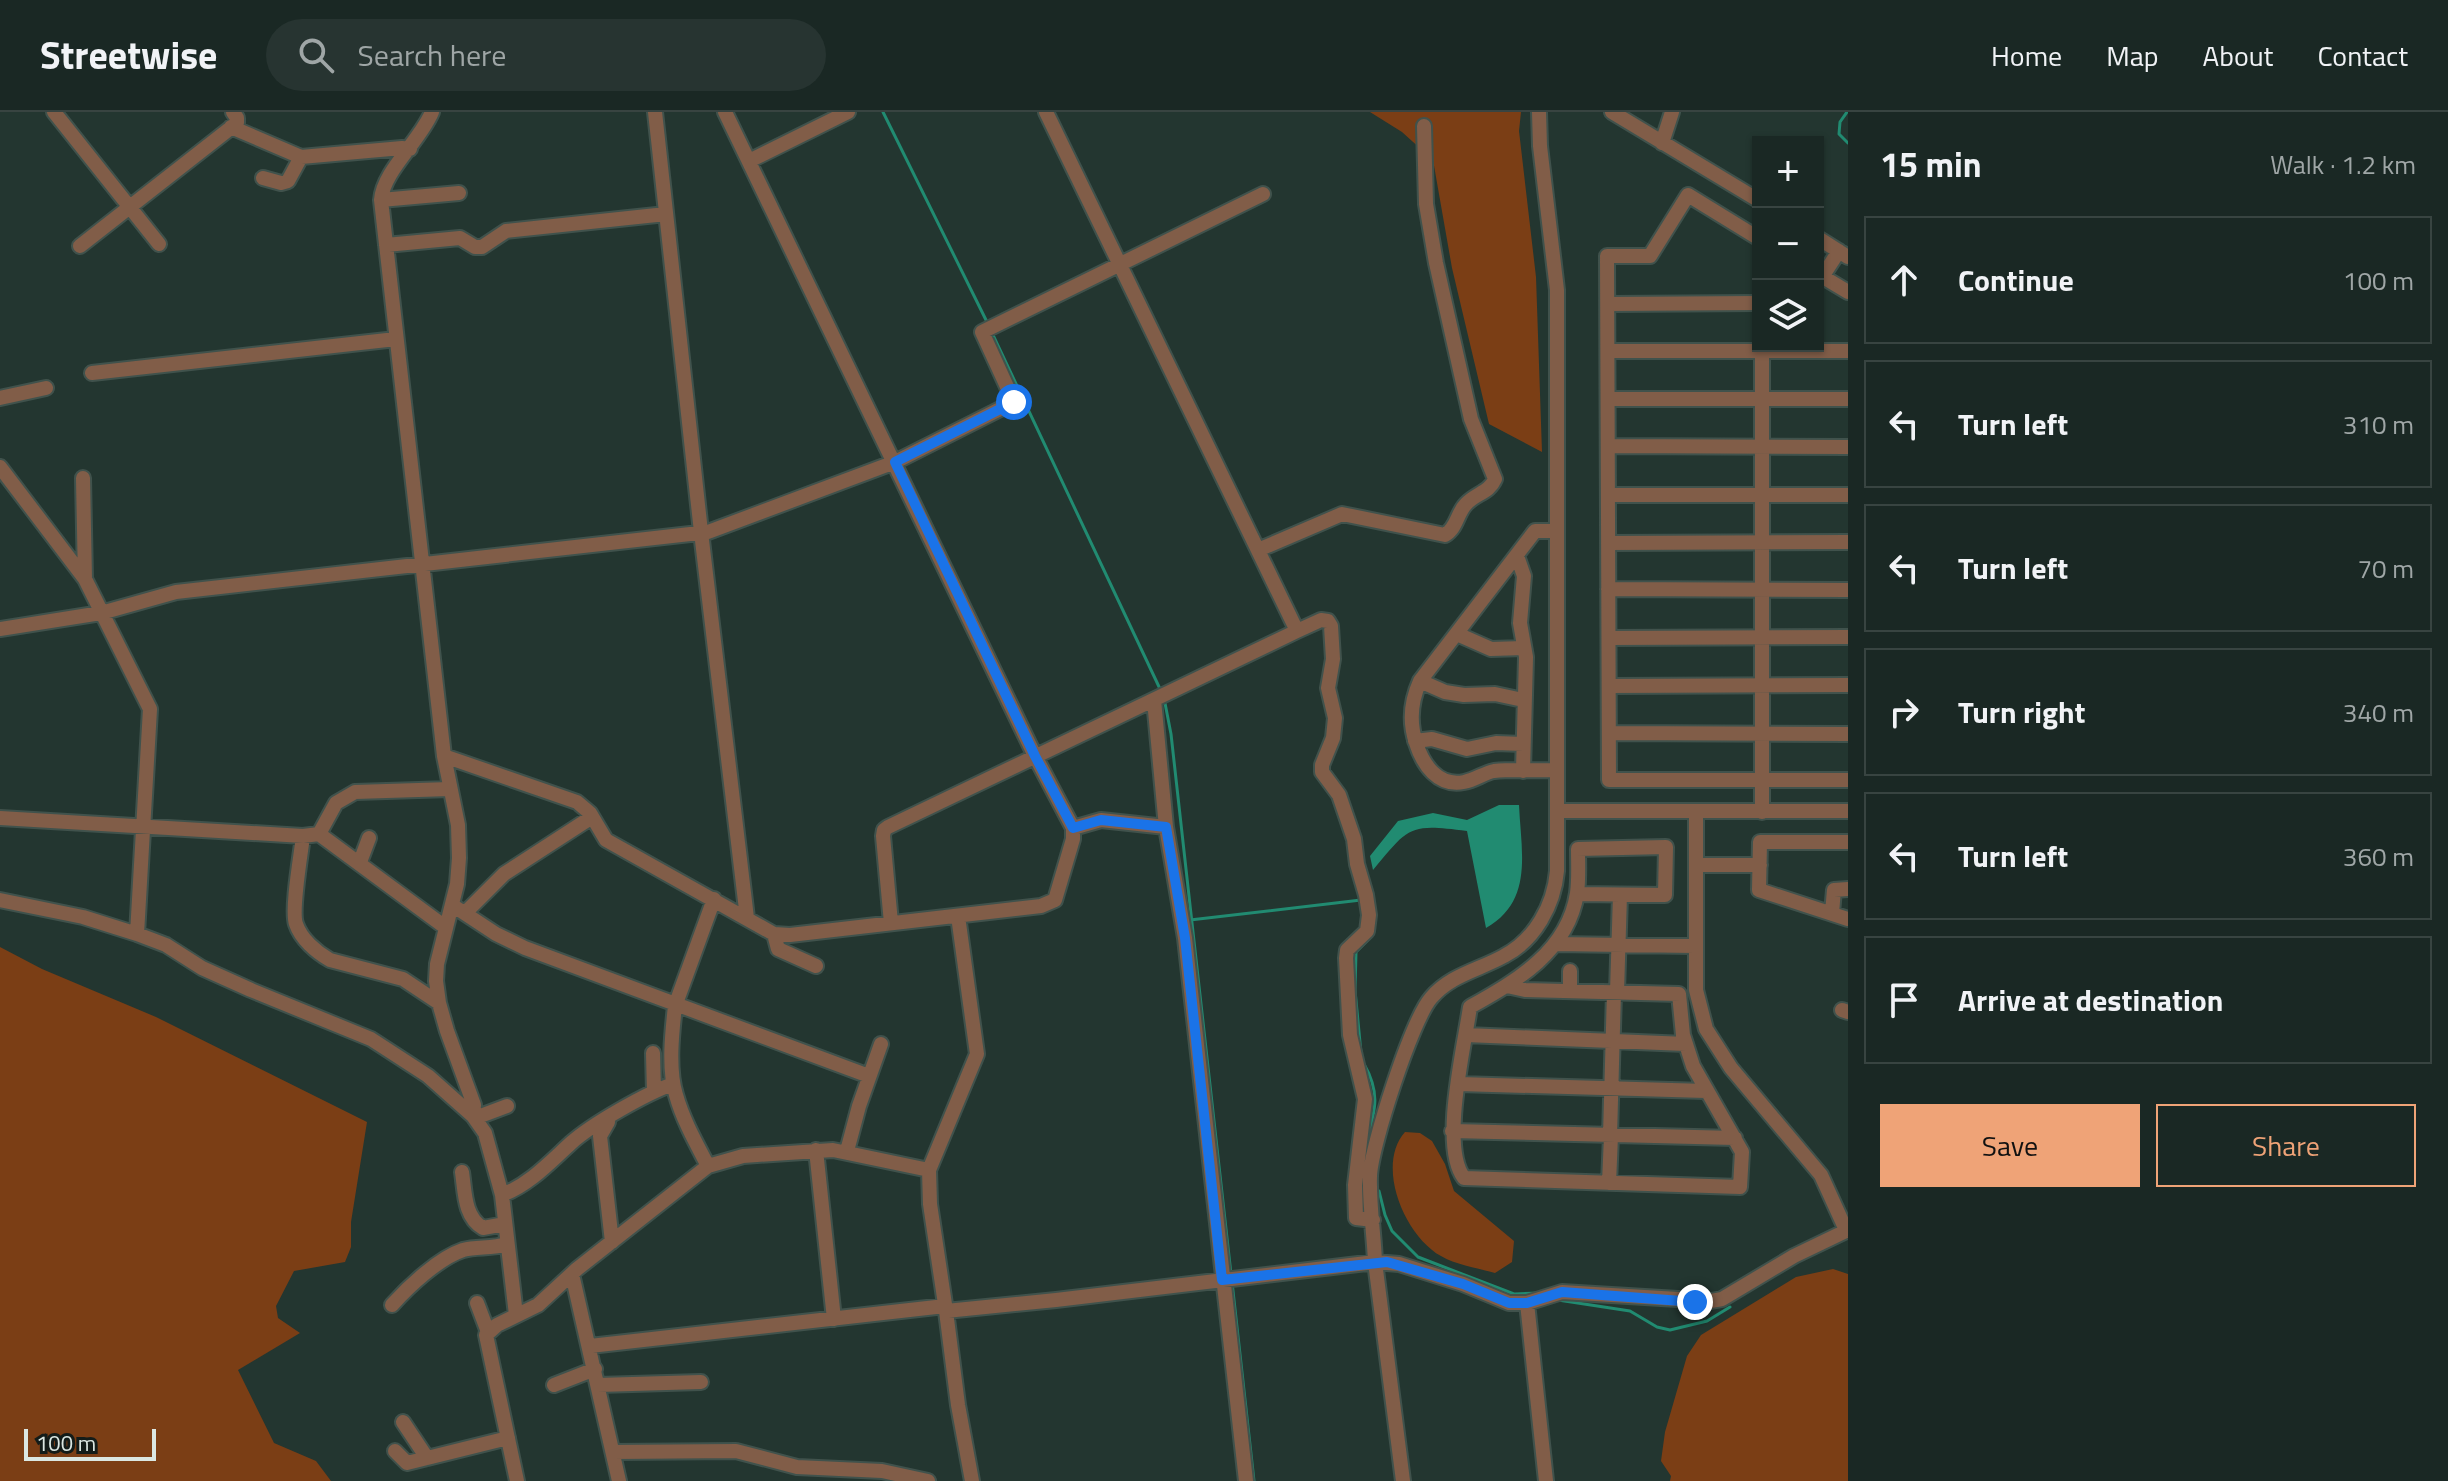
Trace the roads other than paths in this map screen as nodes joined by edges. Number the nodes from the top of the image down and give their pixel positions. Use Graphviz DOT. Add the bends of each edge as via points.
graph roads {
  1 [pos="54,112"];
  2 [pos="432,112"];
  3 [pos="655,112"];
  4 [pos="725,112"];
  5 [pos="848,112"];
  6 [pos="1046,112"];
  7 [pos="1539,112"];
  8 [pos="1612,112"];
  9 [pos="1672,112"];
  10 [pos="232,120"];
  11 [pos="1424,126"];
  12 [pos="1662,143"];
  13 [pos="410,149"];
  14 [pos="301,157"];
  15 [pos="749,161"];
  16 [pos="263,178"];
  17 [pos="459,193"];
  18 [pos="1263,194"];
  19 [pos="1752,196"];
  20 [pos="381,200"];
  21 [pos="130,207"];
  22 [pos="666,214"];
  23 [pos="1752,234"];
  24 [pos="1824,242"];
  25 [pos="159,244"];
  26 [pos="386,245"];
  27 [pos="80,246"];
  28 [pos="1844,254"];
  29 [pos="1119,265"];
  30 [pos="1824,272"];
  31 [pos="1824,278"];
  32 [pos="1848,292"];
  33 [pos="1752,303"];
  34 [pos="1608,304"];
  35 [pos="396,339"];
  36 [pos="1752,349"];
  37 [pos="1824,350"];
  38 [pos="1608,351"];
  39 [pos="1848,351"];
  40 [pos="1762,352"];
  41 [pos="92,373"];
  42 [pos="46,388"];
  43 [pos="0,398"];
  44 [pos="1608,399"];
  45 [pos="1762,399"];
  46 [pos="1848,399"];
  47 [pos="1608,446"];
  48 [pos="1762,446"];
  49 [pos="1848,447"];
  50 [pos="895,462"];
  51 [pos="2,472"];
  52 [pos="83,478"];
  53 [pos="1608,495"];
  54 [pos="1762,495"];
  55 [pos="1848,495"];
  56 [pos="1557,531"];
  57 [pos="701,532"];
  58 [pos="1848,542"];
  59 [pos="1608,543"];
  60 [pos="1762,543"];
  61 [pos="1258,550"];
  62 [pos="1517,556"];
  63 [pos="421,564"];
  64 [pos="85,579"];
  65 [pos="1608,589"];
  66 [pos="1761,589"];
  67 [pos="1848,590"];
  68 [pos="101,613"];
  69 [pos="0,629"];
  70 [pos="1297,631"];
  71 [pos="1457,634"];
  72 [pos="1761,637"];
  73 [pos="1848,637"];
  74 [pos="1609,638"];
  75 [pos="1524,648"];
  76 [pos="1420,681"];
  77 [pos="1848,685"];
  78 [pos="1609,686"];
  79 [pos="1761,686"];
  80 [pos="1160,696"];
  81 [pos="1523,700"];
  82 [pos="1609,733"];
  83 [pos="1762,733"];
  84 [pos="1848,734"];
  85 [pos="1415,741"];
  86 [pos="1523,744"];
  87 [pos="444,756"];
  88 [pos="1035,756"];
  89 [pos="1557,770"];
  90 [pos="1523,771"];
  91 [pos="1848,780"];
  92 [pos="1763,781"];
  93 [pos="450,789"];
  94 [pos="1557,811"];
  95 [pos="1848,811"];
  96 [pos="1696,812"];
  97 [pos="1762,812"];
  98 [pos="592,817"];
  99 [pos="0,818"];
  100 [pos="143,826"];
  101 [pos="1166,827"];
  102 [pos="1073,828"];
  103 [pos="319,834"];
  104 [pos="303,836"];
  105 [pos="369,838"];
  106 [pos="1848,842"];
  107 [pos="360,862"];
  108 [pos="1696,865"];
  109 [pos="1760,865"];
  110 [pos="1848,889"];
  111 [pos="1577,894"];
  112 [pos="1620,895"];
  113 [pos="714,899"];
  114 [pos="0,900"];
  115 [pos="452,905"];
  116 [pos="465,913"];
  117 [pos="1832,913"];
  118 [pos="958,916"];
  119 [pos="747,918"];
  120 [pos="1848,919"];
  121 [pos="891,923"];
  122 [pos="445,927"];
  123 [pos="137,934"];
  124 [pos="774,934"];
  125 [pos="1555,944"];
  126 [pos="1618,944"];
  127 [pos="1695,946"];
  128 [pos="816,966"];
  129 [pos="1570,971"];
  130 [pos="1507,986"];
  131 [pos="1570,990"];
  132 [pos="1616,992"];
  133 [pos="439,1003"];
  134 [pos="675,1006"];
  135 [pos="1466,1035"];
  136 [pos="1612,1041"];
  137 [pos="881,1044"];
  138 [pos="1686,1044"];
  139 [pos="653,1053"];
  140 [pos="869,1076"];
  141 [pos="673,1084"];
  142 [pos="1459,1084"];
  143 [pos="1611,1088"];
  144 [pos="1706,1091"];
  145 [pos="654,1092"];
  146 [pos="507,1106"];
  147 [pos="474,1117"];
  148 [pos="608,1119"];
  149 [pos="1452,1131"];
  150 [pos="1611,1136"];
  151 [pos="1735,1138"];
  152 [pos="816,1150"];
  153 [pos="847,1151"];
  154 [pos="708,1166"];
  155 [pos="929,1170"];
  156 [pos="462,1172"];
  157 [pos="1609,1183"];
  158 [pos="502,1195"];
  159 [pos="1373,1220"];
  160 [pos="505,1224"];
  161 [pos="1847,1230"];
  162 [pos="612,1242"];
  163 [pos="507,1244"];
  164 [pos="1375,1262"];
  165 [pos="572,1274"];
  166 [pos="1222,1280"];
  167 [pos="477,1303"];
  168 [pos="1527,1303"];
  169 [pos="392,1305"];
  170 [pos="945,1308"];
  171 [pos="516,1315"];
  172 [pos="834,1319"];
  173 [pos="488,1332"];
  174 [pos="590,1346"];
  175 [pos="595,1369"];
  176 [pos="701,1382"];
  177 [pos="554,1385"];
  178 [pos="598,1385"];
  179 [pos="403,1422"];
  180 [pos="508,1438"];
  181 [pos="395,1451"];
  182 [pos="613,1452"];
  183 [pos="427,1458"];
  184 [pos="517,1481"];
  185 [pos="619,1481"];
  186 [pos="928,1481"];
  187 [pos="972,1481"];
  188 [pos="1246,1481"];
  189 [pos="1403,1481"];
  190 [pos="1546,1481"];
  1 -- 21 [label="street"];
  2 -- 13 [label="street"];
  3 -- 22 [label="street"];
  4 -- 15 [label="street"];
  5 -- 15 [label="street"];
  6 -- 29 [label="street"];
  7 -- 56 [label="street" via="1557,290"];
  8 -- 12 [label="street"];
  9 -- 12 [label="street"];
  10 -- 14 [label="street"];
  10 -- 21 [label="street"];
  11 -- 61 [label="street" via="1426,204 1436,263 1471,419 1495,479 1490,489 1465,505 1445,535 1342,514"];
  12 -- 19 [label="street"];
  13 -- 14 [label="street"];
  13 -- 20 [label="street"];
  14 -- 16 [label="street" via="288,181"];
  15 -- 50 [label="street"];
  17 -- 20 [label="street"];
  18 -- 29 [label="street"];
  20 -- 26 [label="street"];
  21 -- 25 [label="street"];
  21 -- 27 [label="street"];
  22 -- 26 [label="street" via="506,231 482,247 460,238"];
  22 -- 57 [label="street"];
  23 -- 34 [label="street" via="1688,195 1650,256 1607,256"];
  24 -- 28 [label="street"];
  26 -- 35 [label="street"];
  28 -- 30 [label="street"];
  29 -- 50 [label="street" via="982,332 1014,402"];
  29 -- 61 [label="street"];
  31 -- 32 [label="street"];
  33 -- 34 [label="street"];
  34 -- 38 [label="street"];
  35 -- 41 [label="street"];
  35 -- 63 [label="street"];
  36 -- 38 [label="street"];
  37 -- 39 [label="street"];
  38 -- 44 [label="street"];
  40 -- 45 [label="street"];
  42 -- 43 [label="street"];
  44 -- 45 [label="street"];
  44 -- 47 [label="street"];
  45 -- 46 [label="street"];
  45 -- 48 [label="street"];
  47 -- 48 [label="street"];
  47 -- 53 [label="street"];
  48 -- 49 [label="street"];
  48 -- 54 [label="street"];
  50 -- 57 [label="street"];
  50 -- 88 [label="street"];
  51 -- 64 [label="street"];
  52 -- 64 [label="street"];
  53 -- 54 [label="street"];
  53 -- 59 [label="street"];
  54 -- 55 [label="street"];
  54 -- 60 [label="street"];
  56 -- 62 [label="street" via="1535,531"];
  56 -- 89 [label="street"];
  57 -- 63 [label="street"];
  57 -- 119 [label="street"];
  58 -- 60 [label="street"];
  59 -- 60 [label="street"];
  59 -- 65 [label="street"];
  60 -- 66 [label="street"];
  61 -- 70 [label="street"];
  62 -- 71 [label="street"];
  62 -- 75 [label="street" via="1524,576"];
  63 -- 68 [label="street" via="176,592"];
  63 -- 87 [label="street"];
  64 -- 68 [label="street"];
  65 -- 66 [label="street"];
  65 -- 74 [label="street"];
  66 -- 67 [label="street"];
  66 -- 72 [label="street"];
  68 -- 69 [label="street"];
  68 -- 100 [label="street" via="150,709"];
  70 -- 80 [label="street"];
  70 -- 159 [label="street" via="1326,619 1331,626 1328,688 1335,718 1322,772 1337,790 1354,839 1368,906 1367,931 1346,953 1346,978 1350,1035 1365,1099 1356,1218"];
  71 -- 75 [label="street" via="1491,649"];
  71 -- 76 [label="street"];
  72 -- 73 [label="street"];
  72 -- 74 [label="street"];
  72 -- 79 [label="street"];
  74 -- 78 [label="street"];
  75 -- 81 [label="street"];
  76 -- 81 [label="street" via="1445,692"];
  76 -- 85 [label="street" via="1412,713"];
  77 -- 79 [label="street"];
  78 -- 79 [label="street"];
  78 -- 82 [label="street"];
  79 -- 83 [label="street"];
  80 -- 88 [label="street"];
  80 -- 101 [label="street"];
  81 -- 86 [label="street"];
  82 -- 83 [label="street"];
  82 -- 92 [label="street" via="1609,780"];
  83 -- 84 [label="street"];
  83 -- 92 [label="street"];
  85 -- 86 [label="street" via="1432,739 1467,749"];
  85 -- 90 [label="street" via="1427,766 1445,780 1465,782 1493,771"];
  86 -- 90 [label="street"];
  87 -- 93 [label="street"];
  87 -- 98 [label="street" via="562,795"];
  88 -- 102 [label="street"];
  88 -- 121 [label="street" via="884,830"];
  89 -- 90 [label="street"];
  89 -- 94 [label="street"];
  91 -- 92 [label="street"];
  92 -- 97 [label="street"];
  93 -- 103 [label="street" via="355,792 336,803"];
  93 -- 115 [label="street" via="459,858"];
  94 -- 96 [label="street"];
  94 -- 159 [label="street" via="1556,880 1541,921 1507,955 1440,989 1418,1019 1374,1154"];
  95 -- 97 [label="street"];
  96 -- 97 [label="street"];
  96 -- 108 [label="street"];
  98 -- 113 [label="street" via="606,840"];
  98 -- 116 [label="street" via="498,878"];
  99 -- 100 [label="street"];
  100 -- 104 [label="street"];
  100 -- 123 [label="street"];
  101 -- 102 [label="street" via="1101,820"];
  101 -- 166 [label="street" via="1185,938"];
  102 -- 118 [label="street" via="1055,900"];
  103 -- 104 [label="street"];
  103 -- 107 [label="street"];
  104 -- 133 [label="street" via="295,920 302,935 330,960 403,979"];
  105 -- 107 [label="street"];
  106 -- 109 [label="street" via="1760,842"];
  107 -- 122 [label="street"];
  108 -- 109 [label="street"];
  108 -- 127 [label="street"];
  109 -- 117 [label="street" via="1759,890"];
  110 -- 117 [label="street" via="1834,890"];
  111 -- 112 [label="street"];
  111 -- 112 [label="street" via="1578,849 1666,847 1665,895"];
  111 -- 125 [label="street"];
  112 -- 126 [label="street"];
  113 -- 119 [label="street"];
  113 -- 134 [label="street"];
  114 -- 123 [label="street"];
  115 -- 116 [label="street"];
  115 -- 122 [label="street"];
  116 -- 134 [label="street" via="525,948"];
  117 -- 120 [label="street"];
  118 -- 121 [label="street"];
  118 -- 155 [label="street" via="977,1054"];
  119 -- 124 [label="street"];
  121 -- 124 [label="street"];
  122 -- 133 [label="street" via="436,971"];
  123 -- 147 [label="street" via="202,968 371,1039 421,1070"];
  124 -- 128 [label="street" via="778,949"];
  125 -- 126 [label="street"];
  125 -- 130 [label="street"];
  126 -- 127 [label="street"];
  126 -- 132 [label="street"];
  127 -- 161 [label="street" via="1696,990 1706,1029 1731,1068 1821,1175"];
  129 -- 131 [label="street"];
  130 -- 131 [label="street"];
  130 -- 135 [label="street" via="1470,1007"];
  131 -- 132 [label="street"];
  132 -- 136 [label="street"];
  132 -- 138 [label="street" via="1679,994"];
  133 -- 147 [label="street"];
  134 -- 140 [label="street"];
  134 -- 141 [label="street"];
  135 -- 136 [label="street"];
  135 -- 142 [label="street"];
  136 -- 138 [label="street"];
  136 -- 143 [label="street"];
  137 -- 140 [label="street"];
  138 -- 144 [label="street"];
  139 -- 145 [label="street"];
  140 -- 153 [label="street"];
  141 -- 145 [label="street"];
  141 -- 154 [label="street"];
  142 -- 143 [label="street"];
  142 -- 149 [label="street"];
  143 -- 144 [label="street"];
  143 -- 150 [label="street"];
  144 -- 151 [label="street"];
  145 -- 148 [label="street"];
  146 -- 147 [label="street"];
  147 -- 158 [label="street" via="485,1133"];
  148 -- 158 [label="street" via="573,1140 521,1188"];
  148 -- 162 [label="street" via="600,1136"];
  149 -- 150 [label="street"];
  149 -- 157 [label="street" via="1464,1178"];
  150 -- 151 [label="street"];
  150 -- 157 [label="street"];
  151 -- 157 [label="street" via="1742,1152 1740,1187"];
  152 -- 153 [label="street"];
  152 -- 154 [label="street" via="743,1156"];
  152 -- 172 [label="street"];
  153 -- 155 [label="street"];
  154 -- 162 [label="street"];
  155 -- 170 [label="street"];
  156 -- 160 [label="street" via="468,1207 478,1226"];
  158 -- 160 [label="street"];
  159 -- 164 [label="street"];
  160 -- 163 [label="street"];
  161 -- 168 [label="street" via="1722,1299 1695,1302 1562,1292"];
  162 -- 165 [label="street"];
  163 -- 169 [label="street" via="461,1251 407,1288"];
  163 -- 171 [label="street"];
  164 -- 166 [label="street"];
  164 -- 168 [label="street" via="1399,1264 1509,1303"];
  164 -- 189 [label="street"];
  165 -- 171 [label="street" via="538,1305"];
  165 -- 174 [label="street"];
  166 -- 170 [label="street"];
  166 -- 188 [label="street"];
  167 -- 173 [label="street"];
  168 -- 190 [label="street"];
  170 -- 172 [label="street"];
  170 -- 187 [label="street"];
  171 -- 173 [label="street"];
  172 -- 174 [label="street"];
  173 -- 180 [label="street"];
  174 -- 175 [label="street"];
  175 -- 177 [label="street"];
  175 -- 178 [label="street"];
  176 -- 178 [label="street"];
  178 -- 182 [label="street"];
  179 -- 183 [label="street"];
  180 -- 183 [label="street"];
  180 -- 184 [label="street"];
  181 -- 183 [label="street" via="407,1463"];
  182 -- 185 [label="street"];
  182 -- 186 [label="street" via="736,1451 797,1467 882,1471"];
}
